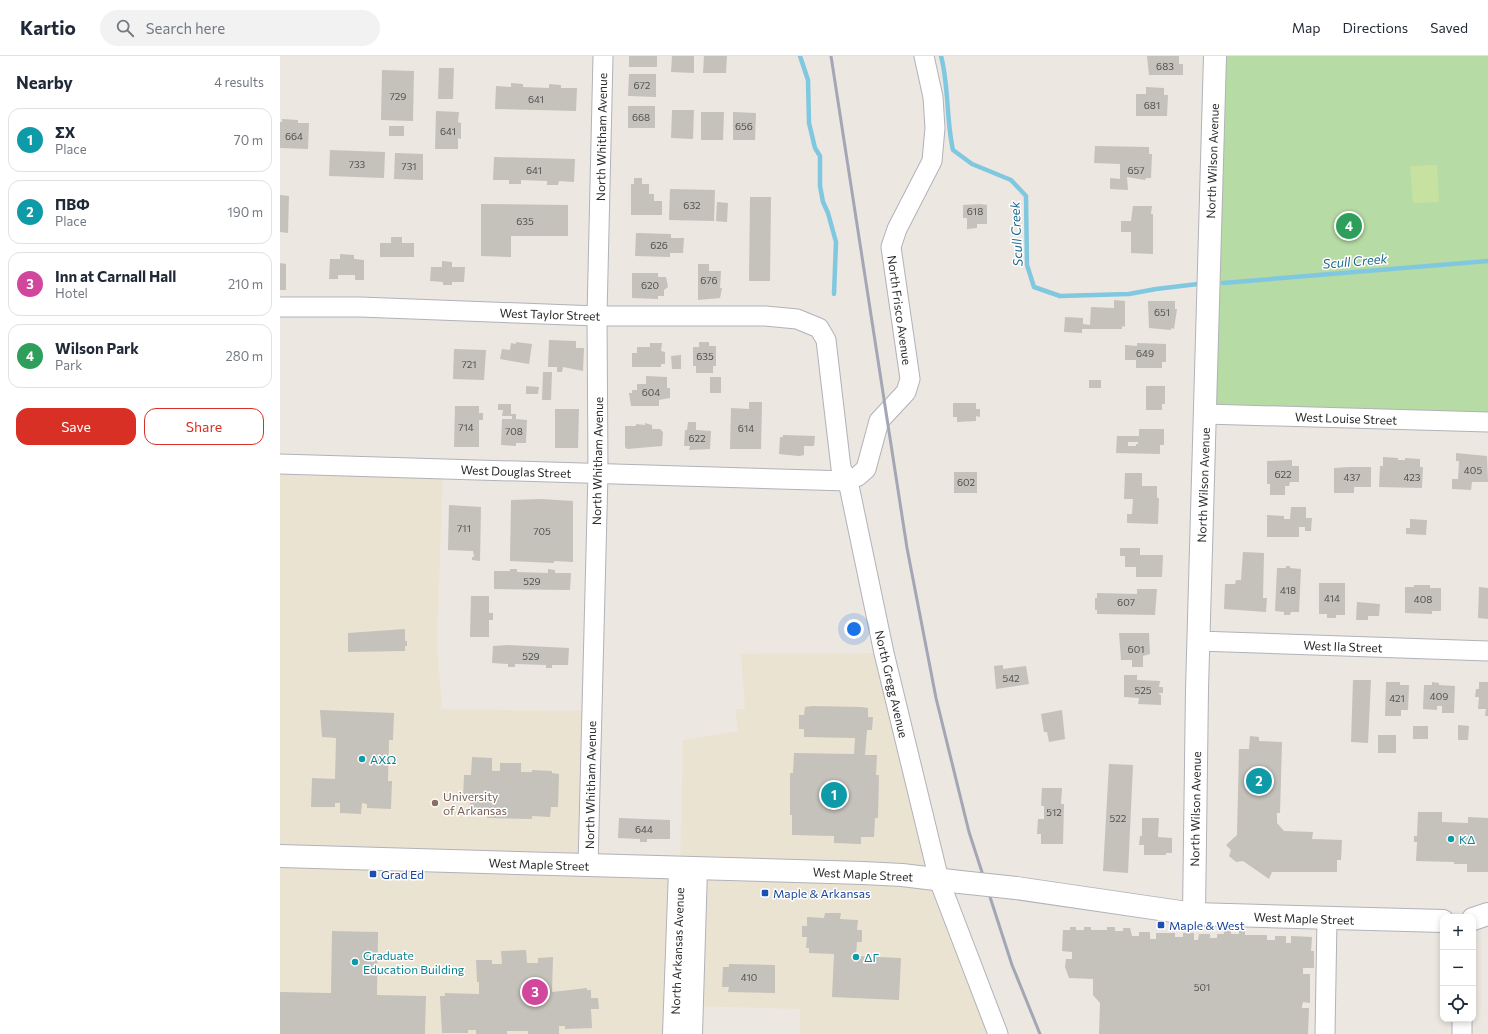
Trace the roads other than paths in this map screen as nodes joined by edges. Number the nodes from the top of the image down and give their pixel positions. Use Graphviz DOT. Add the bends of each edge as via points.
graph roads {
  1 [pos="603,56"];
  2 [pos="924,56"];
  3 [pos="1215,56"];
  4 [pos="280,307"];
  5 [pos="597,316"];
  6 [pos="819,328"];
  7 [pos="1205,414"];
  8 [pos="1488,422"];
  9 [pos="280,464"];
  10 [pos="598,473"];
  11 [pos="848,481"];
  12 [pos="1198,641"];
  13 [pos="1488,651"];
  14 [pos="280,856"];
  15 [pos="588,866"];
  16 [pos="688,869"];
  17 [pos="938,880"];
  18 [pos="1194,914"];
  19 [pos="1488,914"];
  20 [pos="1476,918"];
  21 [pos="1327,919"];
  22 [pos="1440,921"];
  23 [pos="1462,1022"];
  24 [pos="674,1034"];
  25 [pos="691,1034"];
  26 [pos="998,1034"];
  27 [pos="1325,1034"];
  28 [pos="1462,1034"];
  1 -- 5 [label="street, North Whitham Avenue"];
  2 -- 11 [label="street, North Frisco Avenue" via="933,97 932,161 897,229 891,247 910,379 906,392 879,422 866,469"];
  3 -- 7 [label="street, North Wilson Avenue"];
  4 -- 5 [label="street, West Taylor Street" via="360,307"];
  5 -- 6 [label="street, West Taylor Street" via="765,316 797,319"];
  5 -- 10 [label="street, North Whitham Avenue"];
  6 -- 11 [label="street, North Gregg Avenue" via="826,340 841,468"];
  7 -- 8 [label="street, West Louise Street"];
  7 -- 12 [label="street, North Wilson Avenue"];
  9 -- 10 [label="street, West Douglas Street"];
  10 -- 11 [label="street, West Douglas Street"];
  10 -- 15 [label="street, North Whitham Avenue"];
  11 -- 17 [label="street, North Gregg Avenue" via="884,653"];
  12 -- 13 [label="street, West Ila Street"];
  12 -- 18 [label="street, North Wilson Avenue"];
  14 -- 15 [label="street, West Maple Street"];
  15 -- 16 [label="street, West Maple Street"];
  16 -- 17 [label="street, West Maple Street" via="863,873"];
  16 -- 24 [label="street, North Arkansas Avenue"];
  16 -- 25 [label="street, North Arkansas Avenue"];
  17 -- 18 [label="street, West Maple Street, bridge" via="1016,888"];
  17 -- 26 [label="street, North Gregg Avenue"];
  18 -- 21 [label="street, West Maple Street"];
  19 -- 20 [label="street"];
  21 -- 22 [label="street, West Maple Street"];
  21 -- 27 [label="street"];
  23 -- 28 [label="street"];
}
